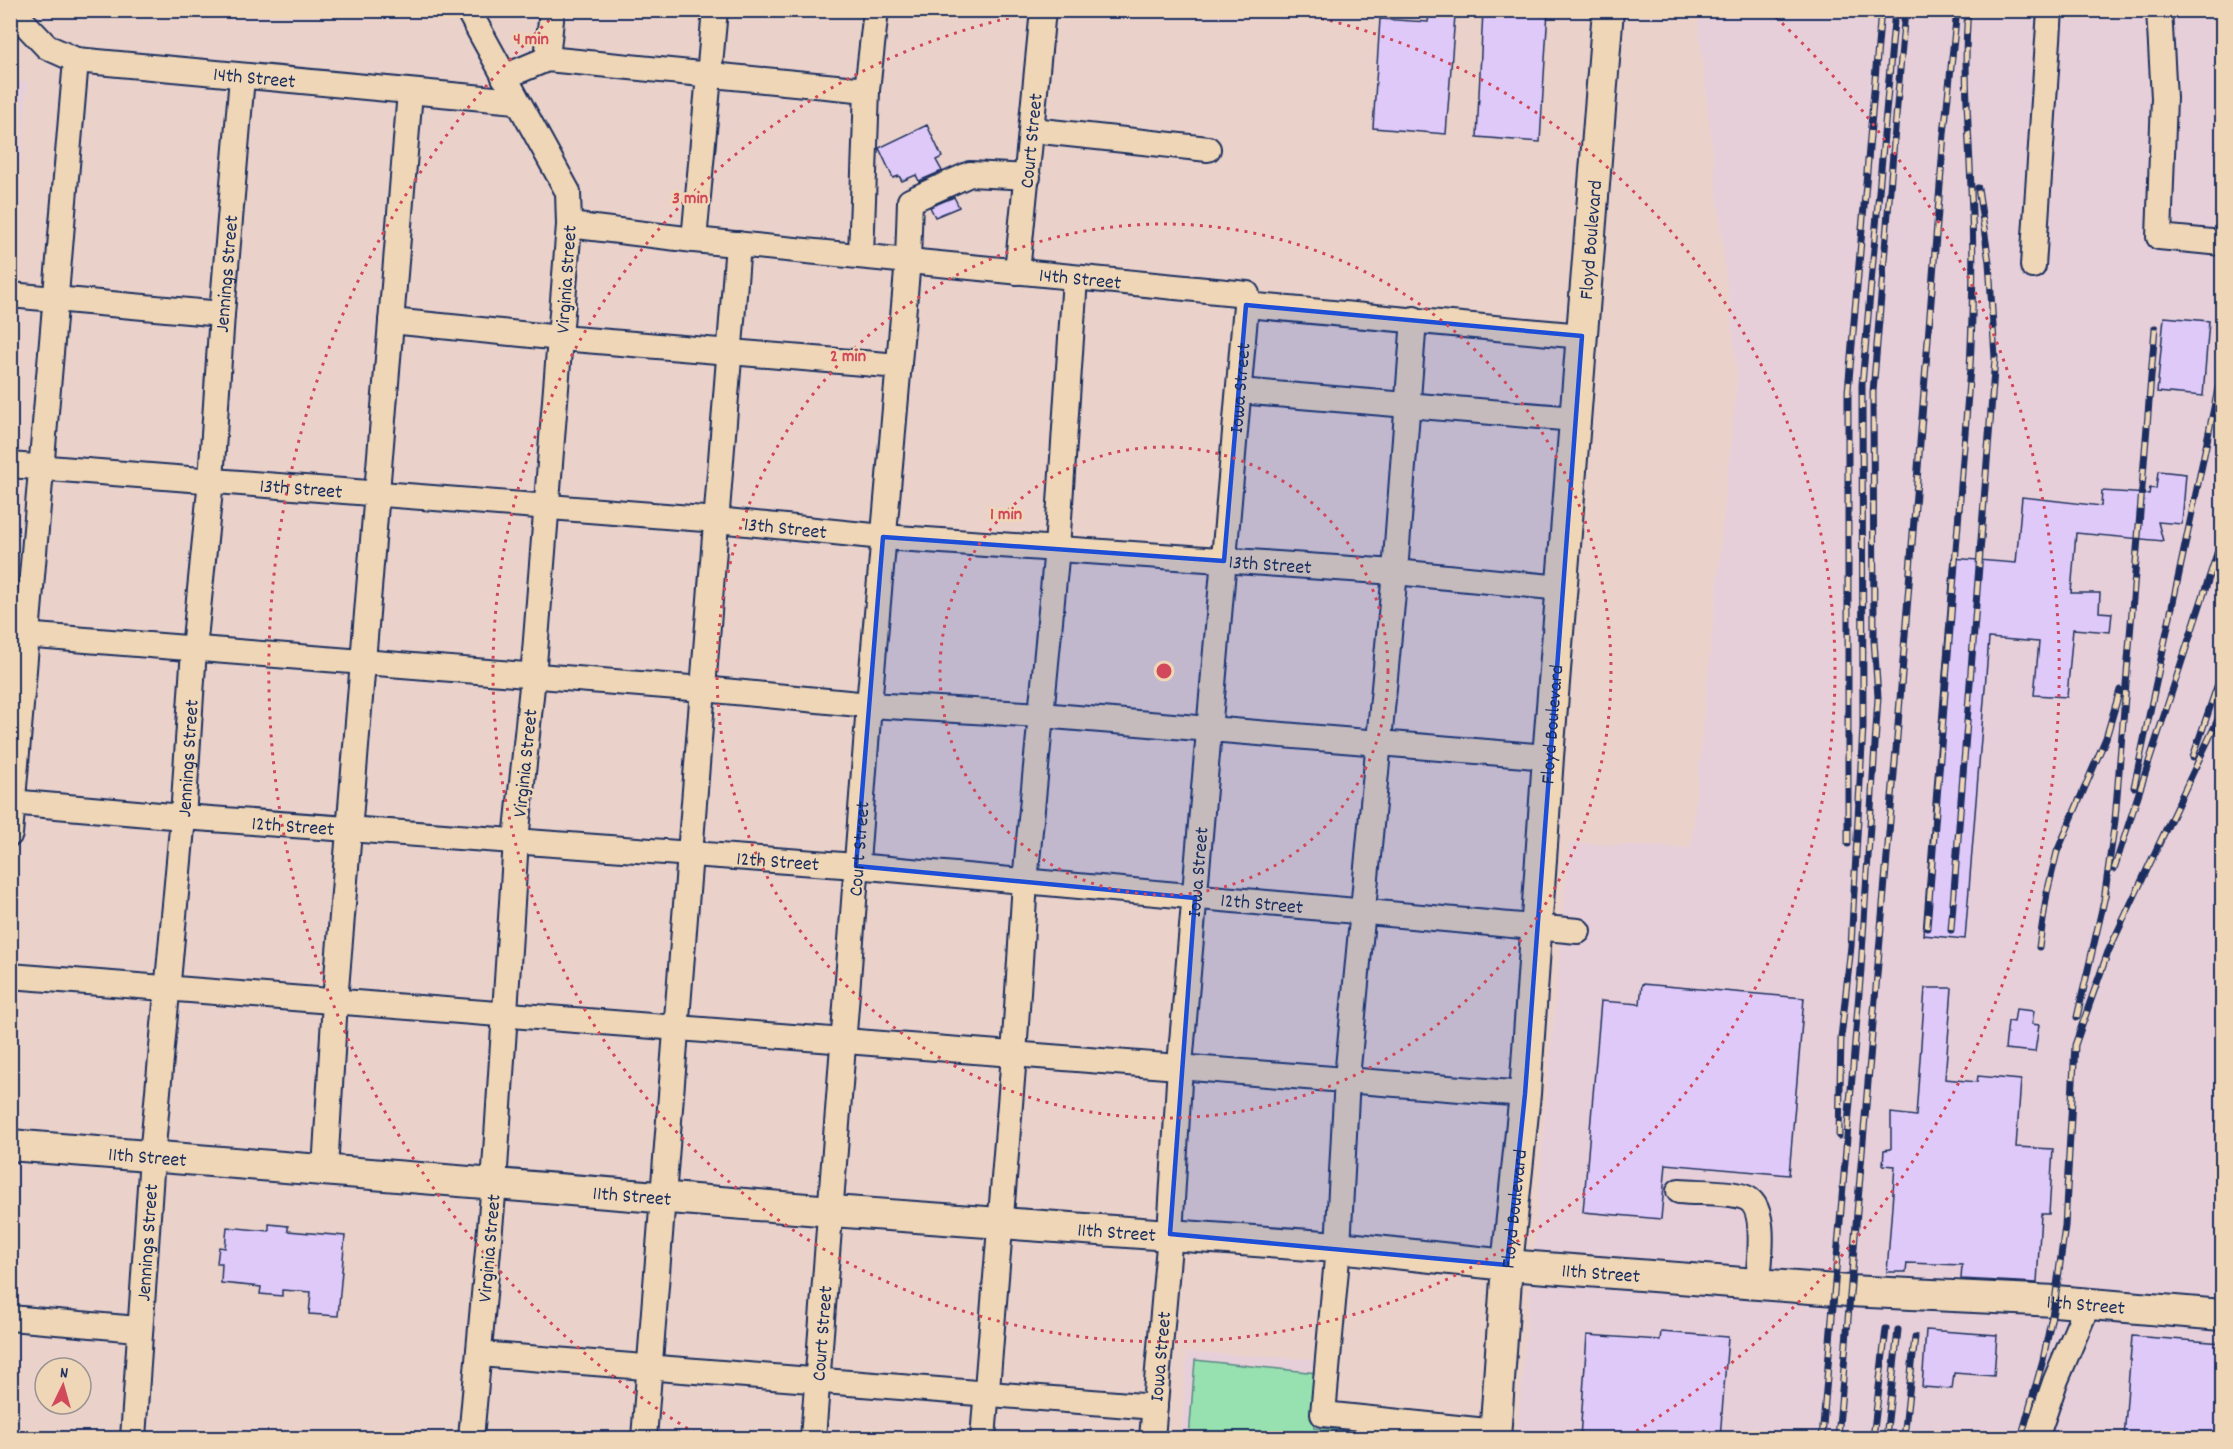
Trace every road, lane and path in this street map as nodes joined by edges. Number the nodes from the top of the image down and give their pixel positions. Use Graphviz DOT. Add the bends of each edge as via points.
graph roads {
  1 [pos="12,10"];
  2 [pos="468,10"];
  3 [pos="552,10"];
  4 [pos="715,10"];
  5 [pos="876,10"];
  6 [pos="1042,10"];
  7 [pos="1608,10"];
  8 [pos="2050,10"];
  9 [pos="2159,10"];
  10 [pos="547,59"];
  11 [pos="76,60"];
  12 [pos="709,76"];
  13 [pos="243,77"];
  14 [pos="504,77"];
  15 [pos="867,90"];
  16 [pos="410,92"];
  17 [pos="516,101"];
  18 [pos="1032,130"];
  19 [pos="1208,149"];
  20 [pos="1028,177"];
  21 [pos="569,225"];
  22 [pos="694,240"];
  23 [pos="2223,243"];
  24 [pos="738,244"];
  25 [pos="861,255"];
  26 [pos="908,260"];
  27 [pos="2033,266"];
  28 [pos="1017,272"];
  29 [pos="1075,278"];
  30 [pos="10,295"];
  31 [pos="54,298"];
  32 [pos="1246,305"];
  33 [pos="222,314"];
  34 [pos="1414,319"];
  35 [pos="391,321"];
  36 [pos="1582,336"];
  37 [pos="561,338"];
  38 [pos="729,353"];
  39 [pos="899,366"];
  40 [pos="1239,391"];
  41 [pos="1408,405"];
  42 [pos="1575,419"];
  43 [pos="10,465"];
  44 [pos="40,467"];
  45 [pos="211,480"];
  46 [pos="377,494"];
  47 [pos="548,507"];
  48 [pos="717,520"];
  49 [pos="883,537"];
  50 [pos="1057,548"];
  51 [pos="1224,561"];
  52 [pos="1395,572"];
  53 [pos="1562,588"];
  54 [pos="20,635"];
  55 [pos="194,649"];
  56 [pos="363,662"];
  57 [pos="533,677"];
  58 [pos="703,689"];
  59 [pos="869,705"];
  60 [pos="1041,715"];
  61 [pos="1209,729"];
  62 [pos="1379,743"];
  63 [pos="1548,757"];
  64 [pos="12,802"];
  65 [pos="183,818"];
  66 [pos="350,830"];
  67 [pos="10,834"];
  68 [pos="516,840"];
  69 [pos="689,855"];
  70 [pos="856,866"];
  71 [pos="1024,882"];
  72 [pos="1195,898"];
  73 [pos="1365,914"];
  74 [pos="1535,927"];
  75 [pos="1578,931"];
  76 [pos="10,976"];
  77 [pos="168,987"];
  78 [pos="335,1001"];
  79 [pos="504,1015"];
  80 [pos="676,1028"];
  81 [pos="842,1041"];
  82 [pos="1014,1055"];
  83 [pos="1180,1065"];
  84 [pos="1347,1078"];
  85 [pos="1525,1094"];
  86 [pos="10,1145"];
  87 [pos="152,1157"];
  88 [pos="325,1170"];
  89 [pos="494,1184"];
  90 [pos="1678,1191"];
  91 [pos="662,1196"];
  92 [pos="832,1211"];
  93 [pos="1001,1223"];
  94 [pos="1170,1234"];
  95 [pos="1338,1247"];
  96 [pos="1507,1265"];
  97 [pos="1758,1283"];
  98 [pos="2088,1304"];
  99 [pos="2223,1315"];
  100 [pos="10,1318"];
  101 [pos="138,1329"];
  102 [pos="479,1354"];
  103 [pos="650,1366"];
  104 [pos="818,1379"];
  105 [pos="987,1392"];
  106 [pos="1155,1407"];
  107 [pos="1496,1435"];
  108 [pos="133,1438"];
  109 [pos="471,1438"];
  110 [pos="644,1438"];
  111 [pos="813,1438"];
  112 [pos="983,1438"];
  113 [pos="1152,1438"];
  114 [pos="2036,1438"];
  1 -- 11 [label="street, 14th Street" via="47,47"];
  2 -- 14 [label="street, Virginia Street"];
  3 -- 10 [label="street"];
  4 -- 12 [label="street"];
  5 -- 15 [label="street"];
  6 -- 18 [label="street, Court Street"];
  7 -- 36 [label="main road, Floyd Boulevard"];
  8 -- 27 [label="street"];
  9 -- 23 [label="street" via="2164,98 2159,237"];
  10 -- 12 [label="street"];
  10 -- 14 [label="street"];
  11 -- 13 [label="street, 14th Street"];
  11 -- 31 [label="street"];
  12 -- 15 [label="street"];
  12 -- 22 [label="street"];
  13 -- 16 [label="street, 14th Street"];
  13 -- 33 [label="street, Jennings Street"];
  14 -- 17 [label="street, Virginia Street"];
  15 -- 25 [label="street"];
  16 -- 17 [label="street, 14th Street"];
  16 -- 35 [label="street"];
  17 -- 21 [label="street, Virginia Street" via="568,192"];
  18 -- 19 [label="street"];
  18 -- 20 [label="street, Court Street"];
  20 -- 26 [label="street, Court Street" via="970,174 910,201"];
  20 -- 28 [label="street, Court Street"];
  21 -- 22 [label="street, 14th Street"];
  21 -- 37 [label="street, Virginia Street"];
  22 -- 24 [label="street, 14th Street"];
  24 -- 25 [label="street, 14th Street"];
  24 -- 38 [label="street"];
  25 -- 26 [label="street, 14th Street"];
  26 -- 28 [label="street, 14th Street"];
  26 -- 39 [label="street, Court Street"];
  28 -- 29 [label="street, 14th Street"];
  29 -- 32 [label="street, 14th Street" via="1247,294"];
  29 -- 50 [label="street"];
  30 -- 31 [label="street"];
  31 -- 33 [label="street"];
  31 -- 44 [label="street"];
  32 -- 34 [label="street"];
  32 -- 40 [label="street, Iowa Street"];
  33 -- 45 [label="street, Jennings Street"];
  34 -- 36 [label="street"];
  34 -- 41 [label="street"];
  35 -- 37 [label="street"];
  35 -- 46 [label="street"];
  36 -- 42 [label="main road, Floyd Boulevard"];
  37 -- 38 [label="street"];
  37 -- 47 [label="street, Virginia Street"];
  38 -- 39 [label="street"];
  38 -- 48 [label="street"];
  39 -- 49 [label="street, Court Street"];
  40 -- 41 [label="street"];
  40 -- 51 [label="street, Iowa Street"];
  41 -- 42 [label="street"];
  41 -- 52 [label="street"];
  42 -- 53 [label="main road, Floyd Boulevard"];
  43 -- 44 [label="street, 13th Street"];
  44 -- 45 [label="street, 13th Street"];
  44 -- 54 [label="street"];
  45 -- 46 [label="street, 13th Street"];
  45 -- 55 [label="street, Jennings Street"];
  46 -- 47 [label="street, 13th Street"];
  46 -- 56 [label="street"];
  47 -- 48 [label="street, 13th Street"];
  47 -- 57 [label="street, Virginia Street"];
  48 -- 49 [label="street, 13th Street"];
  48 -- 58 [label="street"];
  49 -- 50 [label="street, 13th Street"];
  49 -- 59 [label="street, Court Street"];
  50 -- 51 [label="street, 13th Street"];
  50 -- 60 [label="street"];
  51 -- 52 [label="street, 13th Street"];
  51 -- 61 [label="street, Iowa Street"];
  52 -- 53 [label="street, 13th Street"];
  52 -- 62 [label="street"];
  53 -- 63 [label="main road, Floyd Boulevard"];
  54 -- 55 [label="street"];
  54 -- 64 [label="street"];
  55 -- 56 [label="street"];
  55 -- 65 [label="street, Jennings Street"];
  56 -- 57 [label="street"];
  56 -- 66 [label="street"];
  57 -- 58 [label="street"];
  57 -- 68 [label="street, Virginia Street"];
  58 -- 59 [label="street"];
  58 -- 69 [label="street"];
  59 -- 60 [label="street"];
  59 -- 70 [label="street, Court Street"];
  60 -- 61 [label="street"];
  60 -- 71 [label="street"];
  61 -- 62 [label="street"];
  61 -- 72 [label="street, Iowa Street"];
  62 -- 63 [label="street"];
  62 -- 73 [label="street"];
  63 -- 74 [label="main road, Floyd Boulevard"];
  64 -- 65 [label="street, 12th Street"];
  64 -- 67 [label="street"];
  65 -- 66 [label="street, 12th Street"];
  65 -- 77 [label="street, Jennings Street"];
  66 -- 68 [label="street, 12th Street"];
  66 -- 78 [label="street"];
  68 -- 69 [label="street, 12th Street"];
  68 -- 79 [label="street, Virginia Street"];
  69 -- 70 [label="street, 12th Street"];
  69 -- 80 [label="street"];
  70 -- 71 [label="street, 12th Street"];
  70 -- 81 [label="street, Court Street"];
  71 -- 72 [label="street, 12th Street"];
  71 -- 82 [label="street"];
  72 -- 73 [label="street, 12th Street"];
  72 -- 83 [label="street, Iowa Street"];
  73 -- 74 [label="street, 12th Street"];
  73 -- 84 [label="street"];
  74 -- 75 [label="street, 12th Street"];
  74 -- 85 [label="main road, Floyd Boulevard"];
  76 -- 77 [label="street"];
  77 -- 78 [label="street"];
  77 -- 87 [label="street, Jennings Street"];
  78 -- 79 [label="street"];
  78 -- 88 [label="street"];
  79 -- 80 [label="street"];
  79 -- 89 [label="street, Virginia Street"];
  80 -- 81 [label="street"];
  80 -- 91 [label="street"];
  81 -- 82 [label="street"];
  81 -- 92 [label="street, Court Street"];
  82 -- 83 [label="street"];
  82 -- 93 [label="street"];
  83 -- 84 [label="street"];
  83 -- 94 [label="street, Iowa Street"];
  84 -- 85 [label="street"];
  84 -- 95 [label="street"];
  85 -- 96 [label="main road, Floyd Boulevard"];
  86 -- 87 [label="main road, 11th Street"];
  87 -- 88 [label="main road, 11th Street"];
  87 -- 101 [label="street, Jennings Street"];
  88 -- 89 [label="main road, 11th Street"];
  89 -- 91 [label="main road, 11th Street"];
  89 -- 102 [label="street, Virginia Street"];
  90 -- 97 [label="street" via="1743,1197 1754,1202 1760,1224"];
  91 -- 92 [label="main road, 11th Street"];
  91 -- 103 [label="street"];
  92 -- 93 [label="main road, 11th Street"];
  92 -- 104 [label="street, Court Street"];
  93 -- 94 [label="main road, 11th Street"];
  93 -- 105 [label="street"];
  94 -- 95 [label="main road, 11th Street"];
  94 -- 106 [label="street, Iowa Street"];
  95 -- 96 [label="main road, 11th Street"];
  95 -- 107 [label="street" via="1323,1414"];
  96 -- 97 [label="main road, 11th Street"];
  96 -- 107 [label="main road, Floyd Boulevard"];
  97 -- 98 [label="main road, 11th Street"];
  98 -- 99 [label="main road, 11th Street"];
  98 -- 114 [label="street"];
  100 -- 101 [label="street"];
  101 -- 108 [label="street, Jennings Street"];
  102 -- 103 [label="street"];
  102 -- 109 [label="street, Virginia Street"];
  103 -- 104 [label="street"];
  103 -- 110 [label="street"];
  104 -- 105 [label="street"];
  104 -- 111 [label="street, Court Street"];
  105 -- 106 [label="street"];
  105 -- 112 [label="street"];
  106 -- 113 [label="street, Iowa Street"];
}
